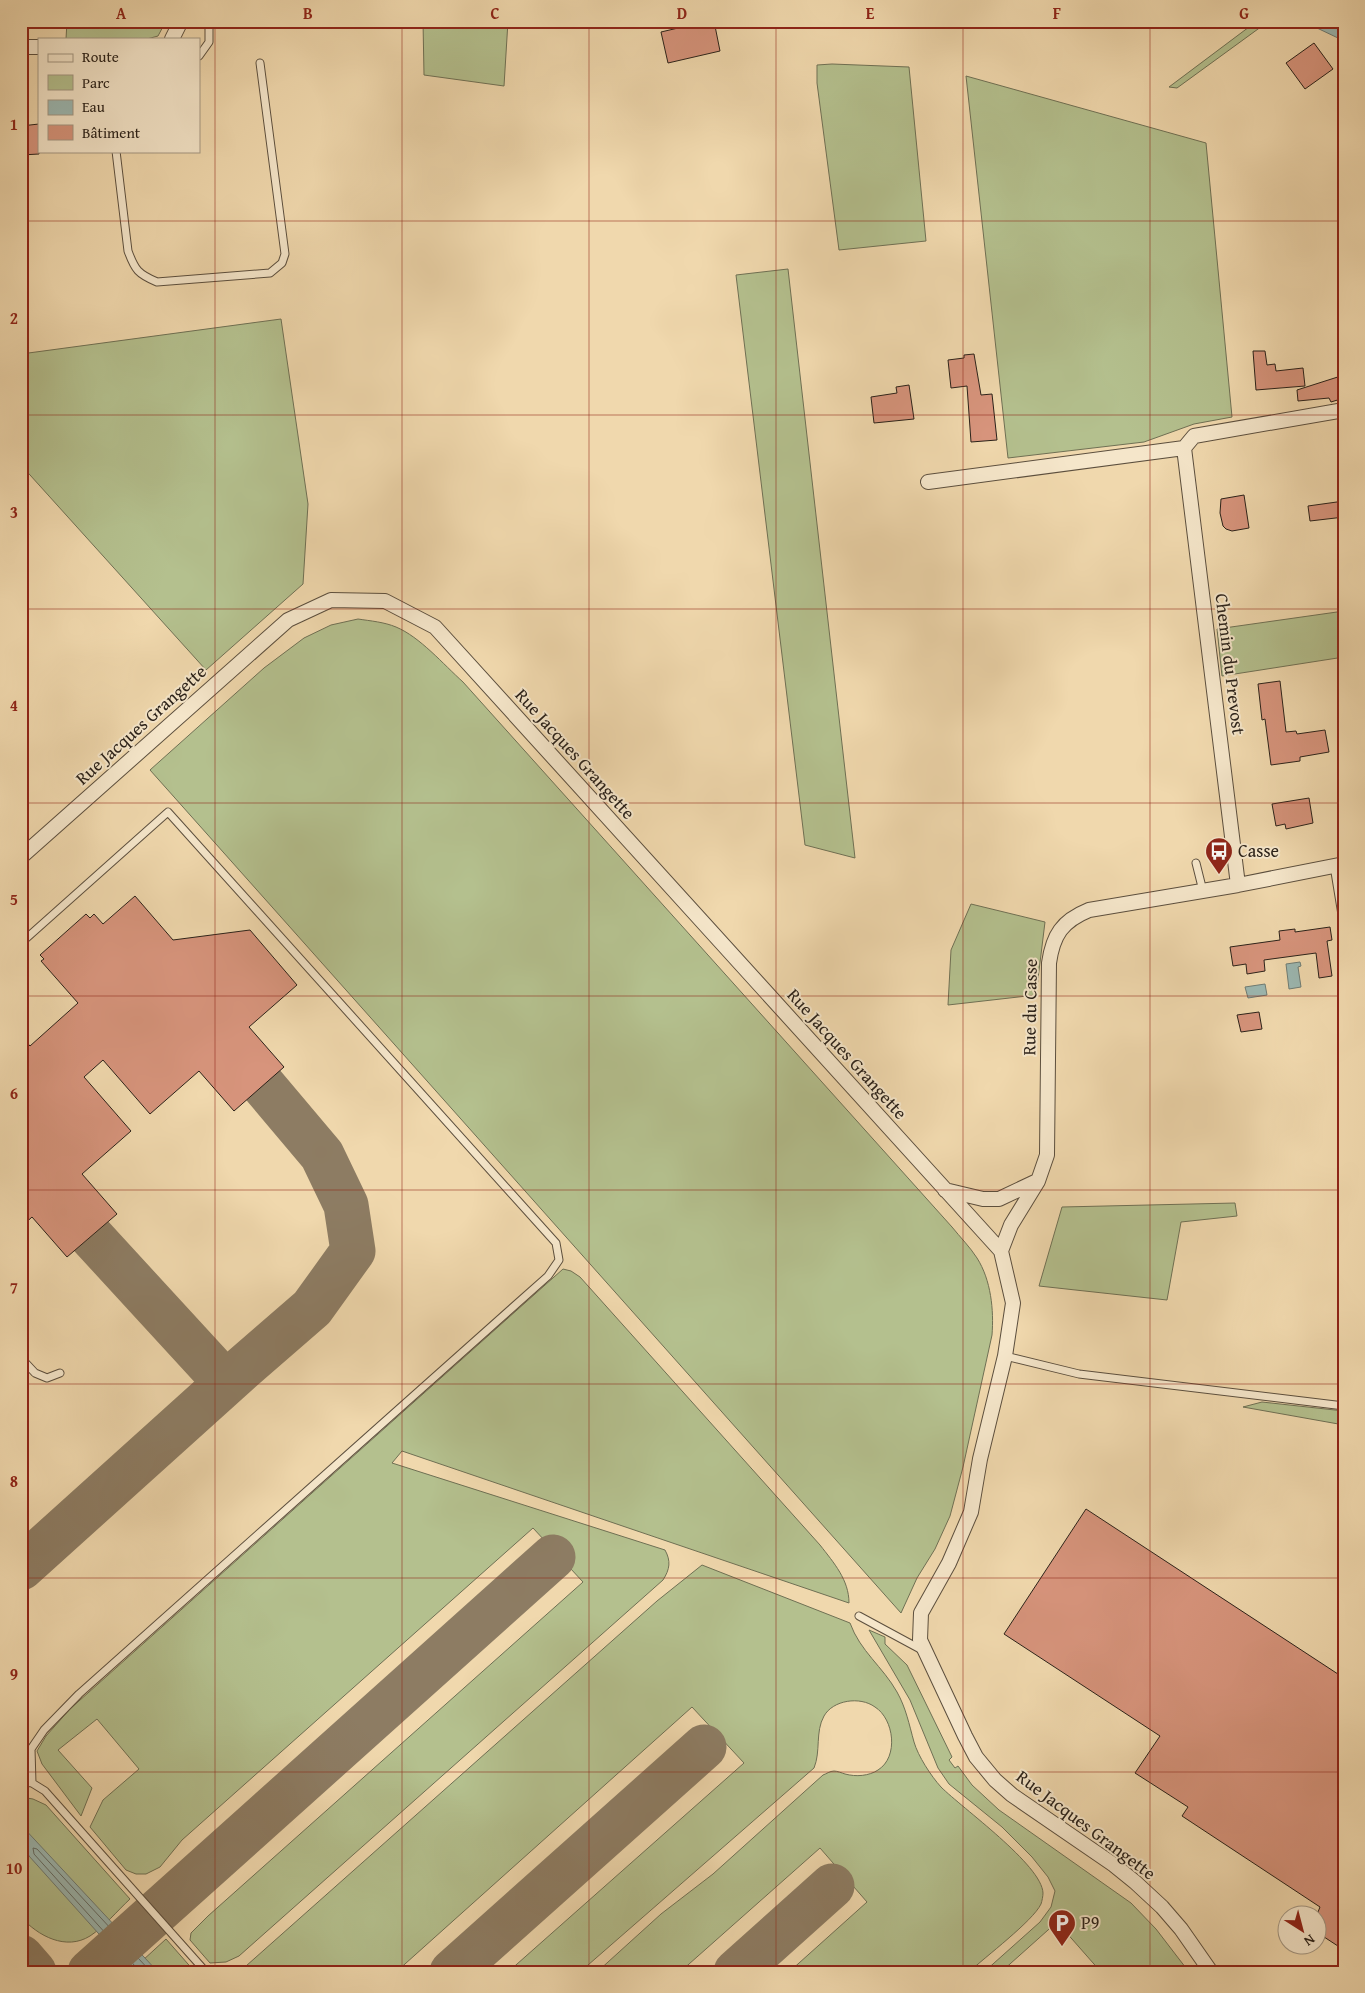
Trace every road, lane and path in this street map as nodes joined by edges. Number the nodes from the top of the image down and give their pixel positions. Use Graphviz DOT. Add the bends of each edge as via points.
graph roads {
  1 [pos="181,21"];
  2 [pos="210,21"];
  3 [pos="172,38"];
  4 [pos="21,47"];
  5 [pos="38,47"];
  6 [pos="200,55"];
  7 [pos="260,63"];
  8 [pos="116,152"];
  9 [pos="1344,410"];
  10 [pos="1184,448"];
  11 [pos="928,482"];
  12 [pos="21,857"];
  13 [pos="1196,862"];
  14 [pos="1339,865"];
  15 [pos="1238,885"];
  16 [pos="1203,891"];
  17 [pos="1344,928"];
  18 [pos="21,943"];
  19 [pos="1038,1181"];
  20 [pos="946,1190"];
  21 [pos="1001,1251"];
  22 [pos="1005,1356"];
  23 [pos="21,1358"];
  24 [pos="60,1373"];
  25 [pos="1344,1406"];
  26 [pos="859,1616"];
  27 [pos="925,1651"];
  28 [pos="21,1771"];
  29 [pos="21,1782"];
  30 [pos="32,1784"];
  31 [pos="206,1972"];
  32 [pos="1211,1972"];
  1 -- 3 [label="street"];
  2 -- 6 [label="lane" via="209,42"];
  4 -- 5 [label="street"];
  7 -- 8 [label="lane" via="285,254 282,263 270,273 157,282 140,274 128,251"];
  9 -- 10 [label="street" via="1194,436"];
  10 -- 11 [label="street"];
  10 -- 15 [label="street, Chemin du Prevost"];
  12 -- 20 [label="street, Rue Jacques Grangette" via="288,620 331,600 385,601 434,627"];
  13 -- 16 [label="lane"];
  14 -- 15 [label="street, Rue du Casse"];
  14 -- 17 [label="lane"];
  15 -- 16 [label="street, Rue du Casse"];
  16 -- 19 [label="street, Rue du Casse" via="1089,910 1075,916 1056,937 1049,964 1047,1155"];
  18 -- 30 [label="lane" via="168,812 556,1243 559,1260 548,1276 79,1694 44,1730 31,1749"];
  19 -- 20 [label="street" via="999,1199 983,1199"];
  19 -- 21 [label="street, Rue du Casse" via="1011,1225"];
  20 -- 21 [label="street, Rue Jacques Grangette"];
  21 -- 22 [label="street, Rue Jacques Grangette" via="1013,1303"];
  22 -- 25 [label="lane" via="1079,1374"];
  22 -- 27 [label="street, Rue Jacques Grangette" via="971,1512 949,1564 921,1613 920,1640"];
  23 -- 24 [label="lane" via="36,1374 47,1378"];
  26 -- 27 [label="lane"];
  27 -- 32 [label="street, Rue Jacques Grangette" via="976,1757 995,1780 1136,1882 1181,1929"];
  28 -- 30 [label="lane"];
  29 -- 30 [label="lane"];
  30 -- 31 [label="lane" via="45,1791"];
}
